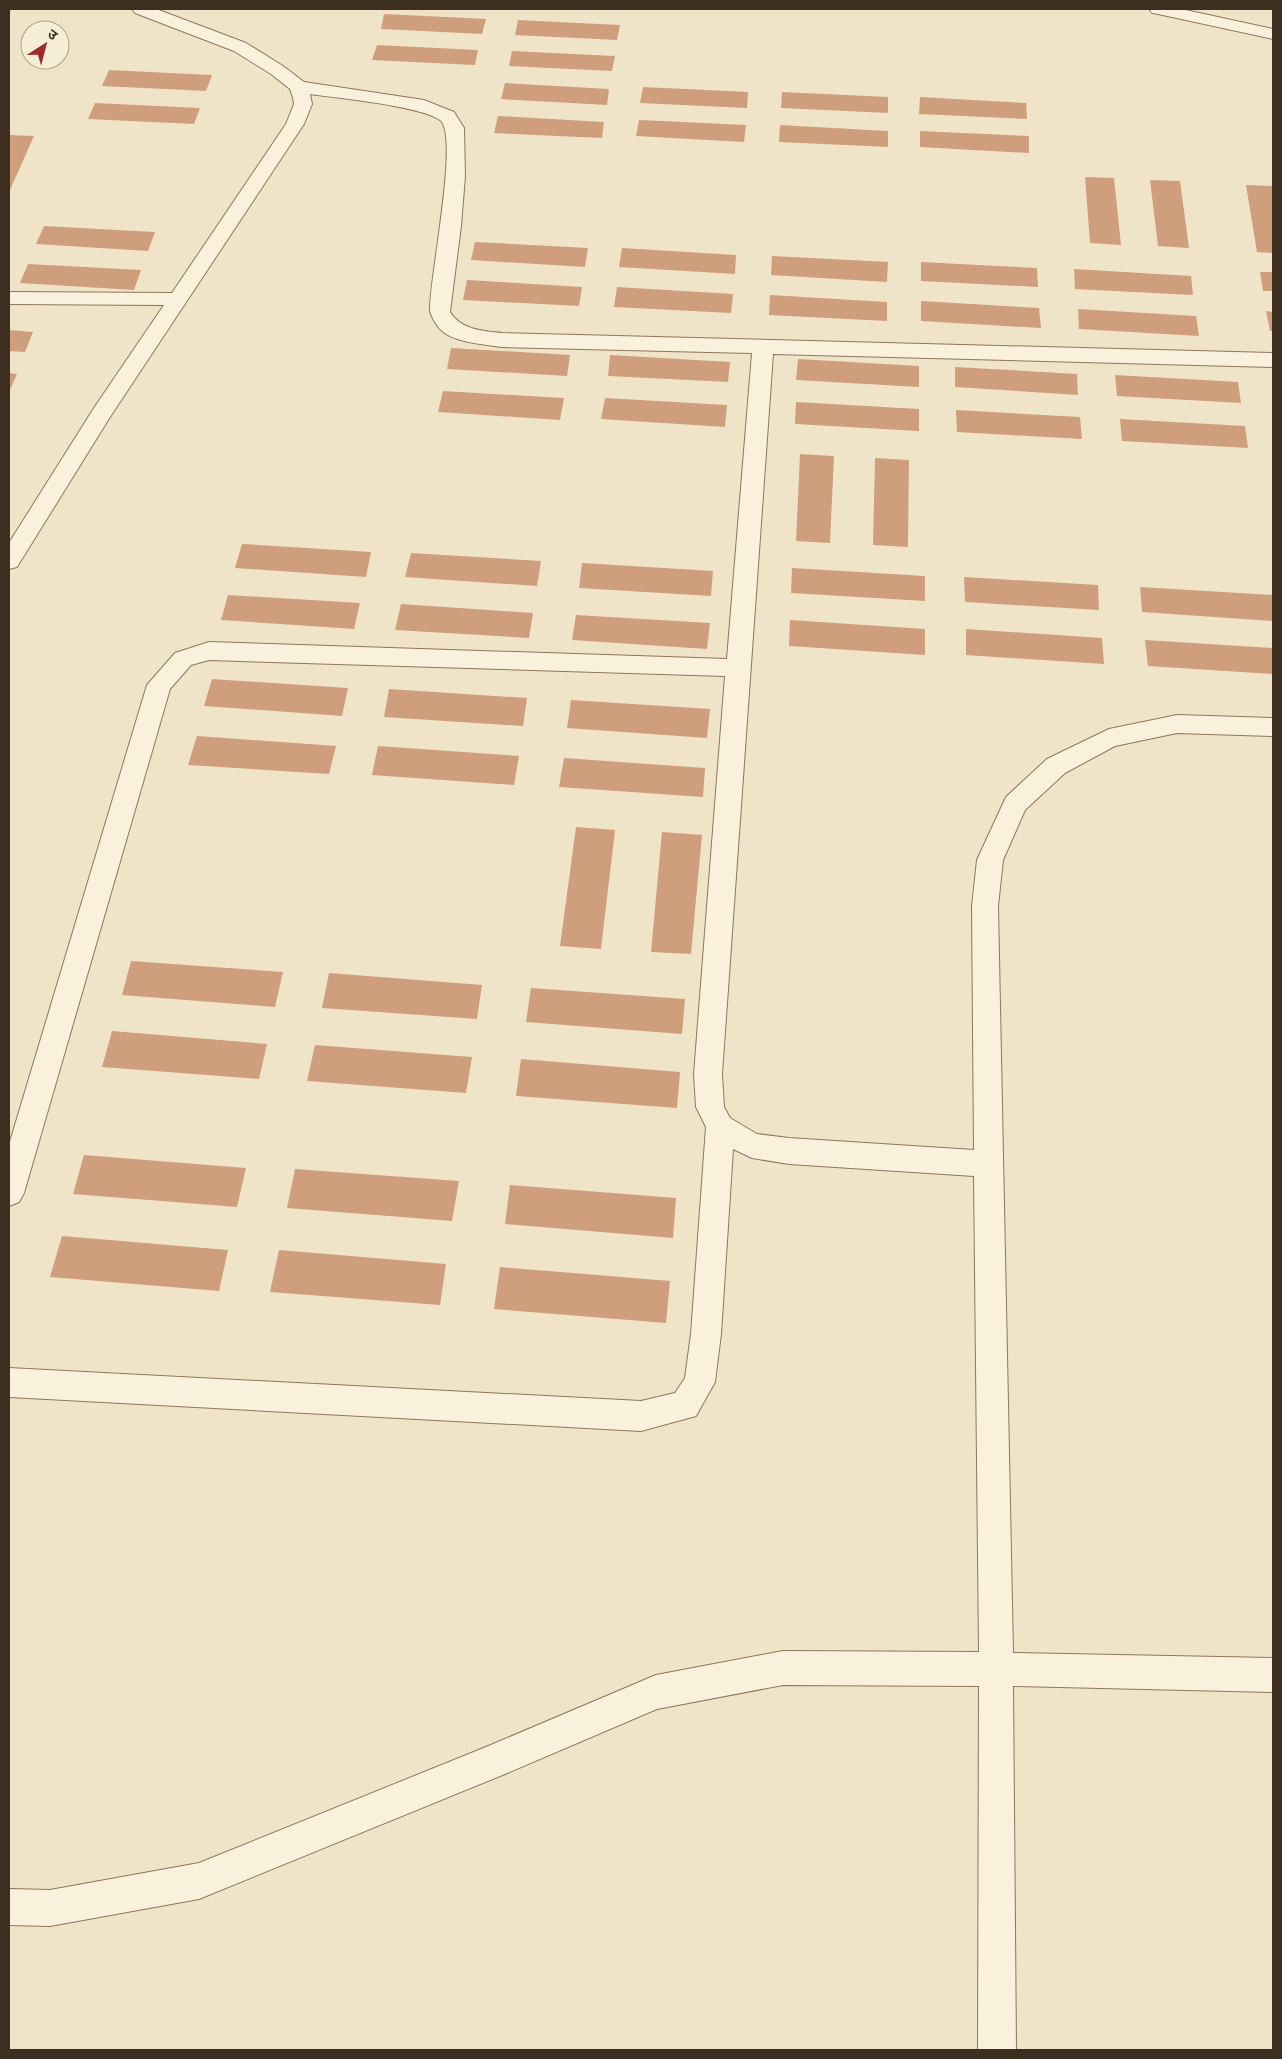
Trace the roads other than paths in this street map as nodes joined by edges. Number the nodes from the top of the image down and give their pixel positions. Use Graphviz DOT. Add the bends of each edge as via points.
graph roads {
  1 [pos="141,9"];
  2 [pos="1158,9"];
  3 [pos="1273,34"];
  4 [pos="298,87"];
  5 [pos="9,298"];
  6 [pos="178,299"];
  7 [pos="763,346"];
  8 [pos="1273,360"];
  9 [pos="9,561"];
  10 [pos="739,668"];
  11 [pos="1273,727"];
  12 [pos="720,1127"];
  13 [pos="988,1164"];
  14 [pos="9,1193"];
  15 [pos="9,1383"];
  16 [pos="996,1669"];
  17 [pos="1273,1675"];
  18 [pos="9,1907"];
  19 [pos="997,2050"];
  1 -- 4 [label="street" via="240,47"];
  2 -- 3 [label="street"];
  4 -- 6 [label="street" via="303,104 295,124"];
  4 -- 7 [label="street" via="424,106 447,116 455,128 451,226 440,312 448,325 471,336 502,340"];
  5 -- 6 [label="street"];
  6 -- 9 [label="street"];
  7 -- 8 [label="street"];
  7 -- 10 [label="street"];
  10 -- 12 [label="street" via="708,1074 710,1107"];
  10 -- 14 [label="street" via="209,651 183,659 159,685"];
  11 -- 13 [label="street" via="1177,724 1109,738 1056,766 1015,804 990,860 985,906"];
  12 -- 13 [label="street" via="752,1146"];
  12 -- 15 [label="street" via="700,1382 685,1406 641,1416"];
  13 -- 16 [label="street"];
  16 -- 17 [label="street"];
  16 -- 18 [label="street" via="783,1668 656,1692 493,1762 198,1881 50,1908"];
  16 -- 19 [label="street"];
}
